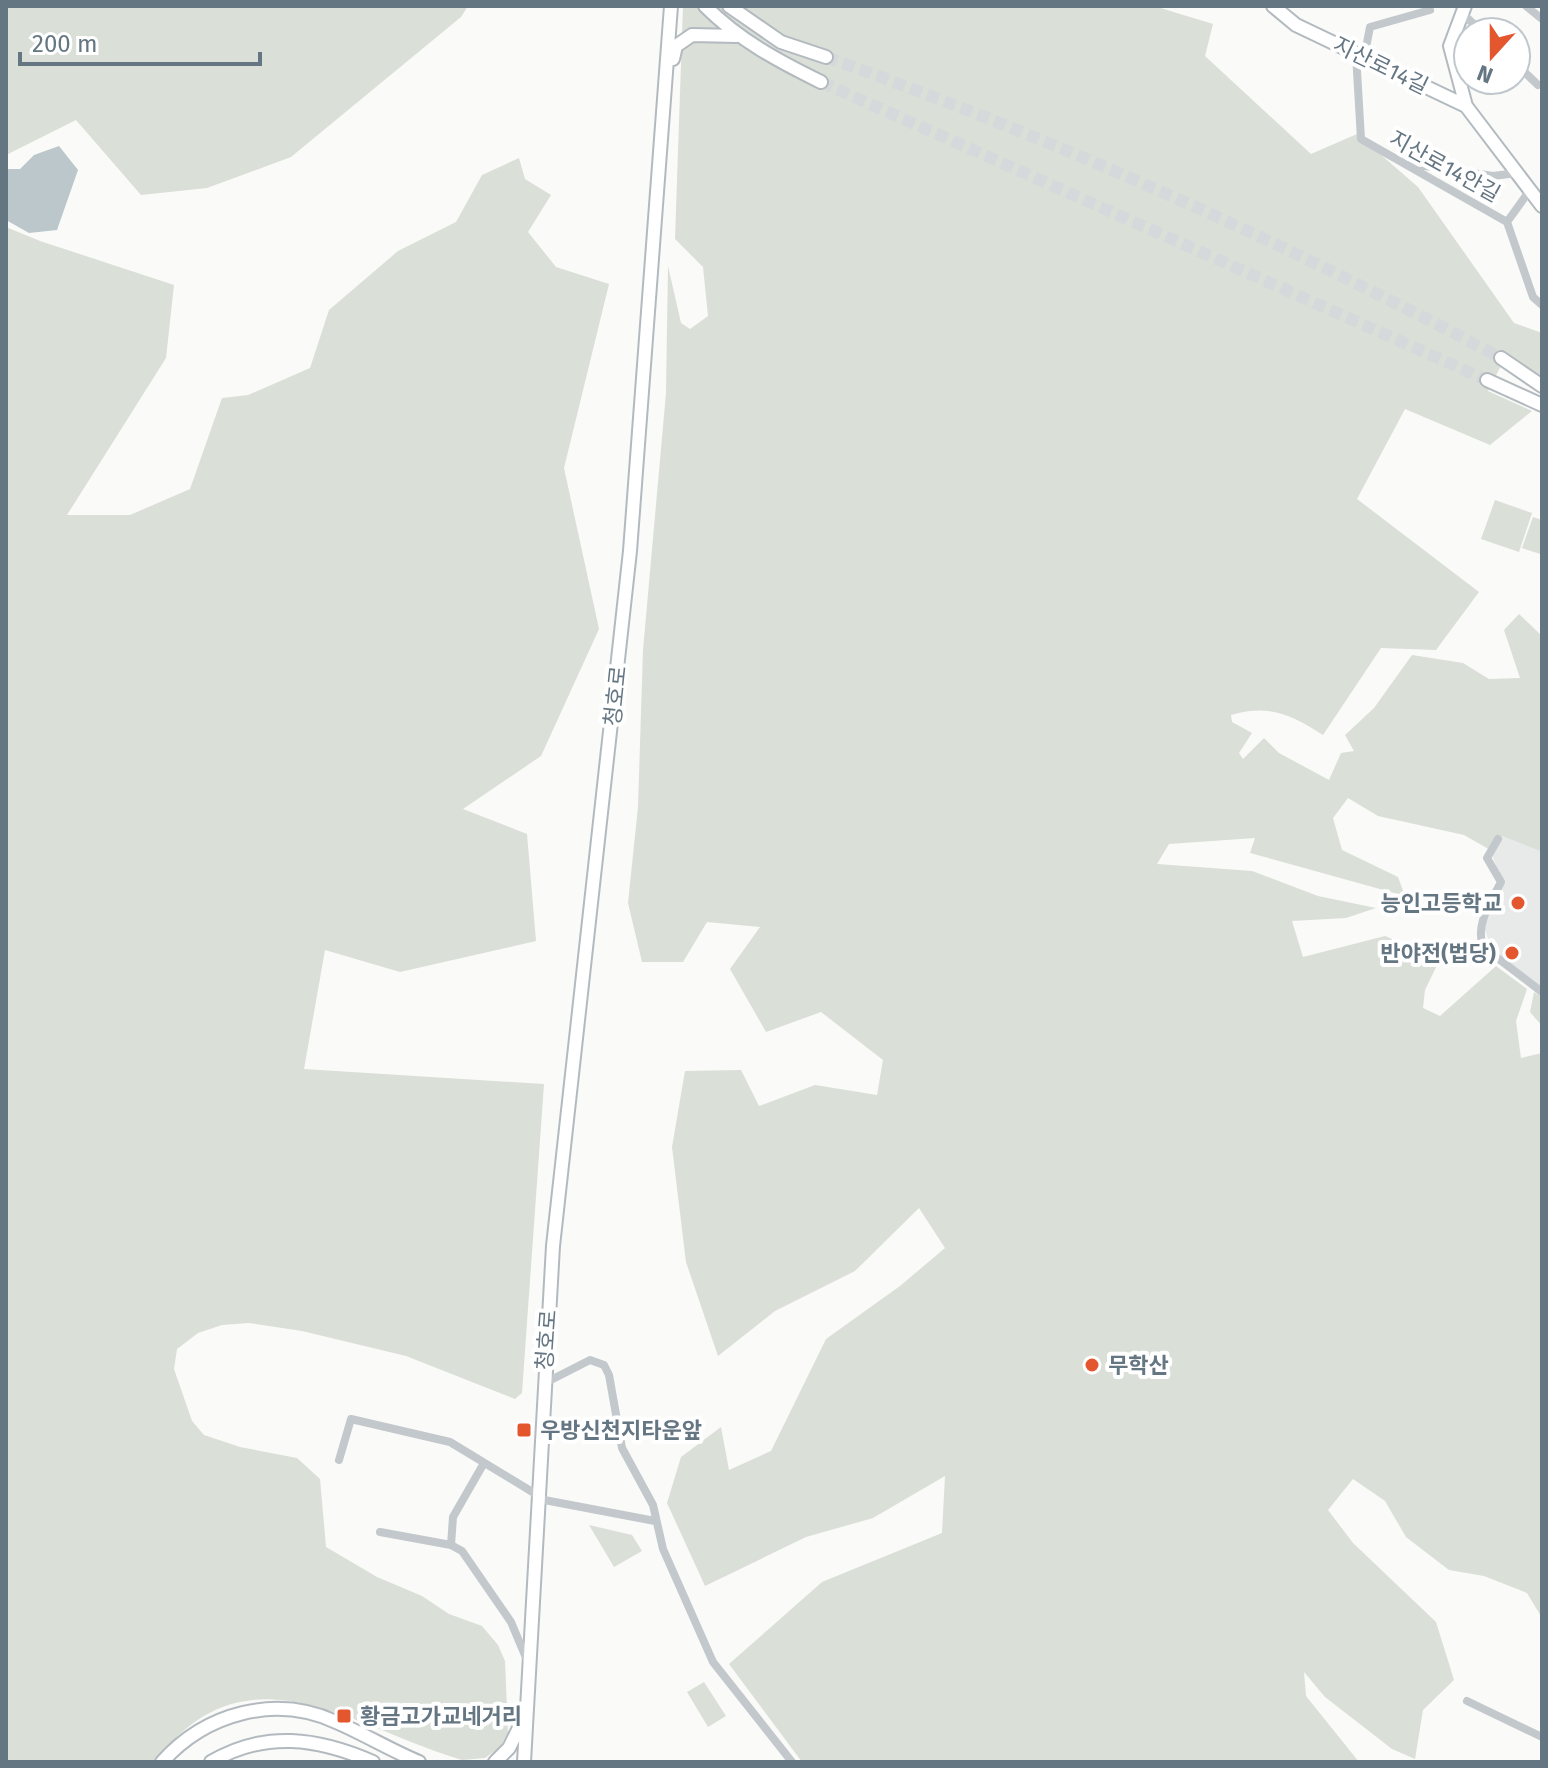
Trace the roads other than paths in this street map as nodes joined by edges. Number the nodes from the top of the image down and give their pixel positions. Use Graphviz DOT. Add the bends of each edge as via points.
graph roads {
  1 [pos="671,6"];
  2 [pos="705,6"];
  3 [pos="729,6"];
  4 [pos="1273,6"];
  5 [pos="1526,6"];
  6 [pos="1430,10"];
  7 [pos="1464,10"];
  8 [pos="1542,19"];
  9 [pos="738,36"];
  10 [pos="1360,56"];
  11 [pos="826,57"];
  12 [pos="821,82"];
  13 [pos="666,85"];
  14 [pos="1466,106"];
  15 [pos="1407,164"];
  16 [pos="1517,173"];
  17 [pos="1530,190"];
  18 [pos="1542,206"];
  19 [pos="1507,222"];
  20 [pos="1542,305"];
  21 [pos="1501,358"];
  22 [pos="1487,380"];
  23 [pos="1542,386"];
  24 [pos="1542,405"];
  25 [pos="1498,839"];
  26 [pos="1542,992"];
  27 [pos="543,1384"];
  28 [pos="339,1460"];
  29 [pos="484,1463"];
  30 [pos="539,1498"];
  31 [pos="655,1521"];
  32 [pos="380,1532"];
  33 [pos="451,1545"];
  34 [pos="531,1668"];
  35 [pos="1467,1701"];
  36 [pos="529,1708"];
  37 [pos="1542,1737"];
  38 [pos="162,1762"];
  39 [pos="211,1762"];
  40 [pos="373,1762"];
  41 [pos="419,1762"];
  42 [pos="495,1762"];
  43 [pos="524,1762"];
  44 [pos="534,1762"];
  45 [pos="792,1762"];
  1 -- 13 [label="main road, 청호로"];
  2 -- 9 [label="main road"];
  3 -- 11 [label="main road" via="781,42"];
  4 -- 10 [label="main road, 지산로14길" via="1296,25"];
  5 -- 8 [label="street"];
  6 -- 10 [label="street" via="1370,27"];
  7 -- 14 [label="main road" via="1450,46"];
  9 -- 12 [label="main road"];
  9 -- 13 [label="main road" via="692,35 676,46"];
  10 -- 14 [label="main road, 지산로14길"];
  10 -- 15 [label="street, 지산로14안길" via="1361,139"];
  13 -- 27 [label="main road, 청호로" via="630,551 553,1246"];
  14 -- 16 [label="main road, 지산로14길"];
  15 -- 16 [label="street" via="1493,176"];
  15 -- 19 [label="street, 지산로14안길"];
  16 -- 17 [label="main road, 지산로14길"];
  17 -- 18 [label="main road, 지산로14길"];
  17 -- 19 [label="street"];
  19 -- 20 [label="street, 지산로14안길" via="1533,297"];
  21 -- 23 [label="main road"];
  22 -- 24 [label="main road"];
  25 -- 26 [label="street" via="1487,858 1501,882 1484,914 1480,940"];
  27 -- 30 [label="main road, 청호로"];
  27 -- 31 [label="street, 청호로" via="590,1360 604,1365 622,1448 653,1505"];
  28 -- 29 [label="street" via="351,1419 450,1442"];
  29 -- 30 [label="street"];
  29 -- 33 [label="street" via="453,1517"];
  30 -- 31 [label="street"];
  30 -- 34 [label="main road, 청호로"];
  31 -- 45 [label="street" via="713,1662"];
  32 -- 33 [label="street"];
  33 -- 34 [label="street, 청호로" via="462,1551 511,1622"];
  34 -- 36 [label="main road, 청호로"];
  35 -- 37 [label="street"];
  36 -- 42 [label="main road" via="509,1748"];
  36 -- 43 [label="main road, 청호로"];
  36 -- 44 [label="main road"];
  38 -- 41 [label="main road" via="195,1733 256,1708 295,1709 335,1721"];
  39 -- 40 [label="main road" via="247,1745 302,1740"];
}
